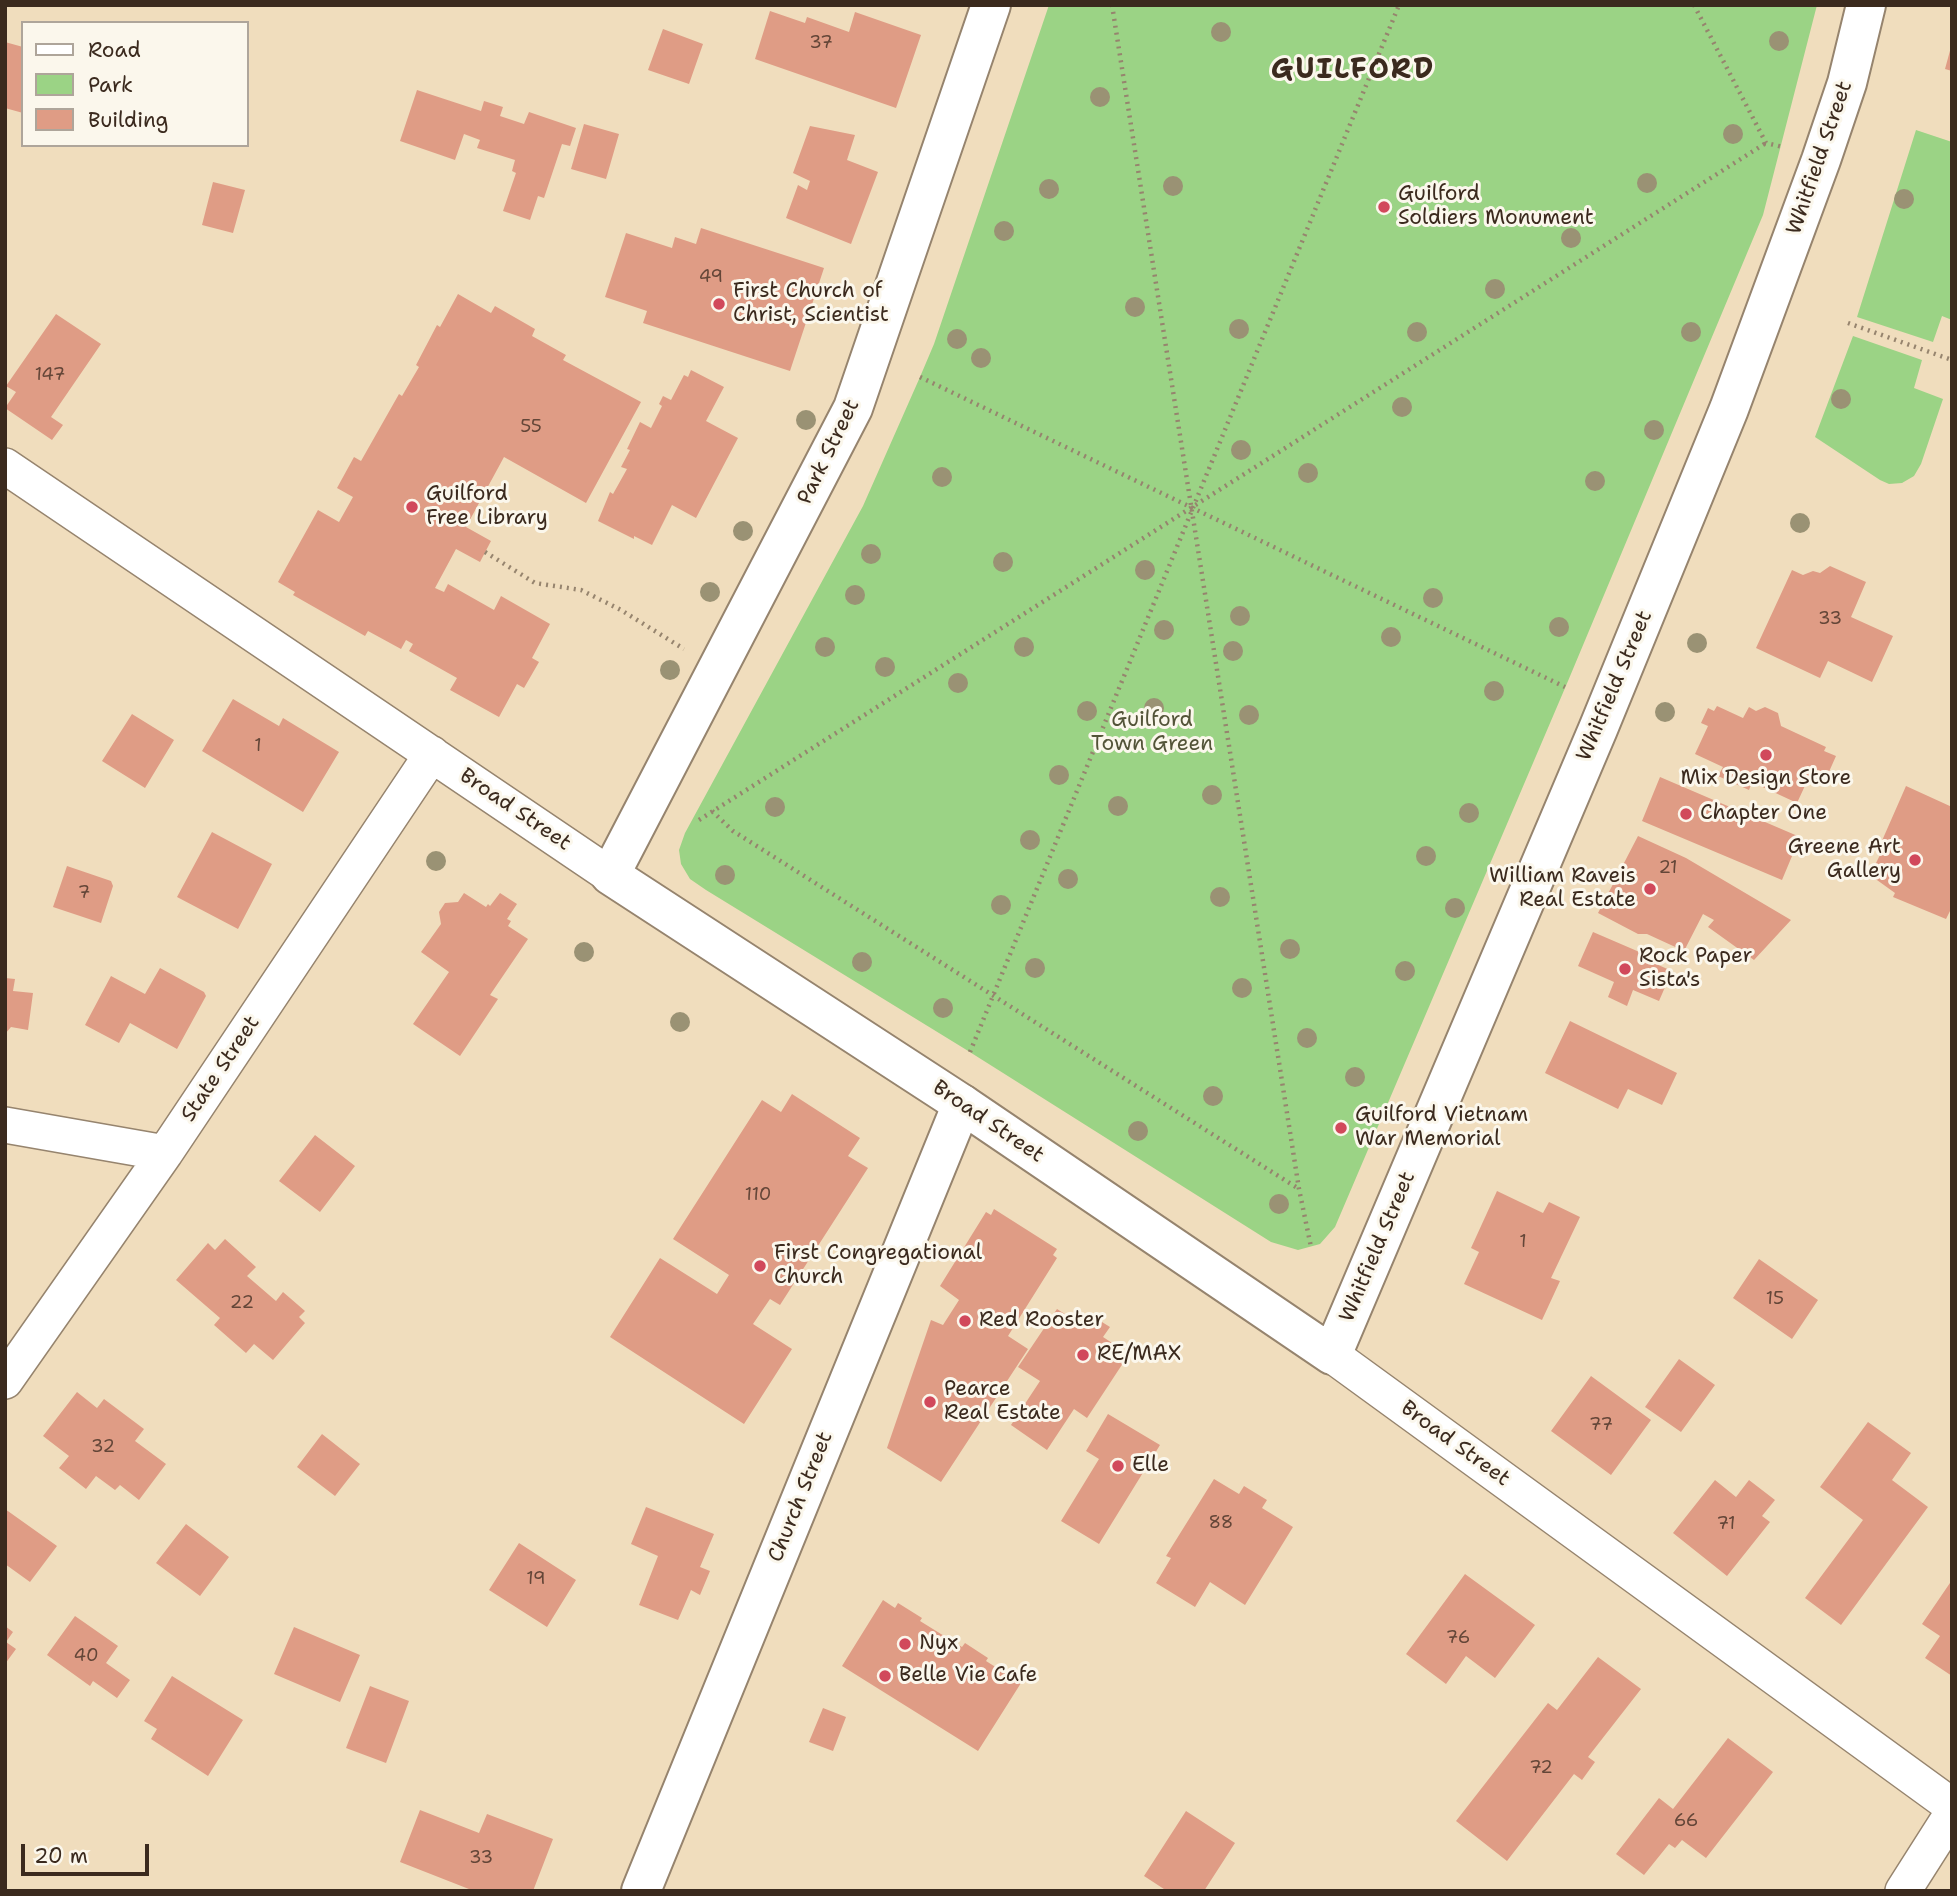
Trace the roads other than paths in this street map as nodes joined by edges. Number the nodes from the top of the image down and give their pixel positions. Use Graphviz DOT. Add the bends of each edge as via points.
graph roads {
  1 [pos="991,5"];
  2 [pos="1866,5"];
  3 [pos="5,466"];
  4 [pos="432,754"];
  5 [pos="610,875"];
  6 [pos="962,1104"];
  7 [pos="5,1125"];
  8 [pos="165,1153"];
  9 [pos="1332,1355"];
  10 [pos="5,1381"];
  11 [pos="1952,1806"];
  12 [pos="1952,1815"];
  13 [pos="641,1891"];
  14 [pos="1903,1891"];
  1 -- 5 [label="main road, Park Street" via="853,408"];
  2 -- 9 [label="main road, Whitfield Street" via="1805,208 1729,410"];
  3 -- 4 [label="street, Broad Street"];
  4 -- 5 [label="street, Broad Street"];
  4 -- 8 [label="street, State Street"];
  5 -- 6 [label="main road, Broad Street"];
  6 -- 9 [label="main road, Broad Street"];
  6 -- 13 [label="main road, Church Street"];
  7 -- 8 [label="street"];
  8 -- 10 [label="street, State Street"];
  9 -- 11 [label="street, Broad Street"];
  12 -- 14 [label="street"];
}
